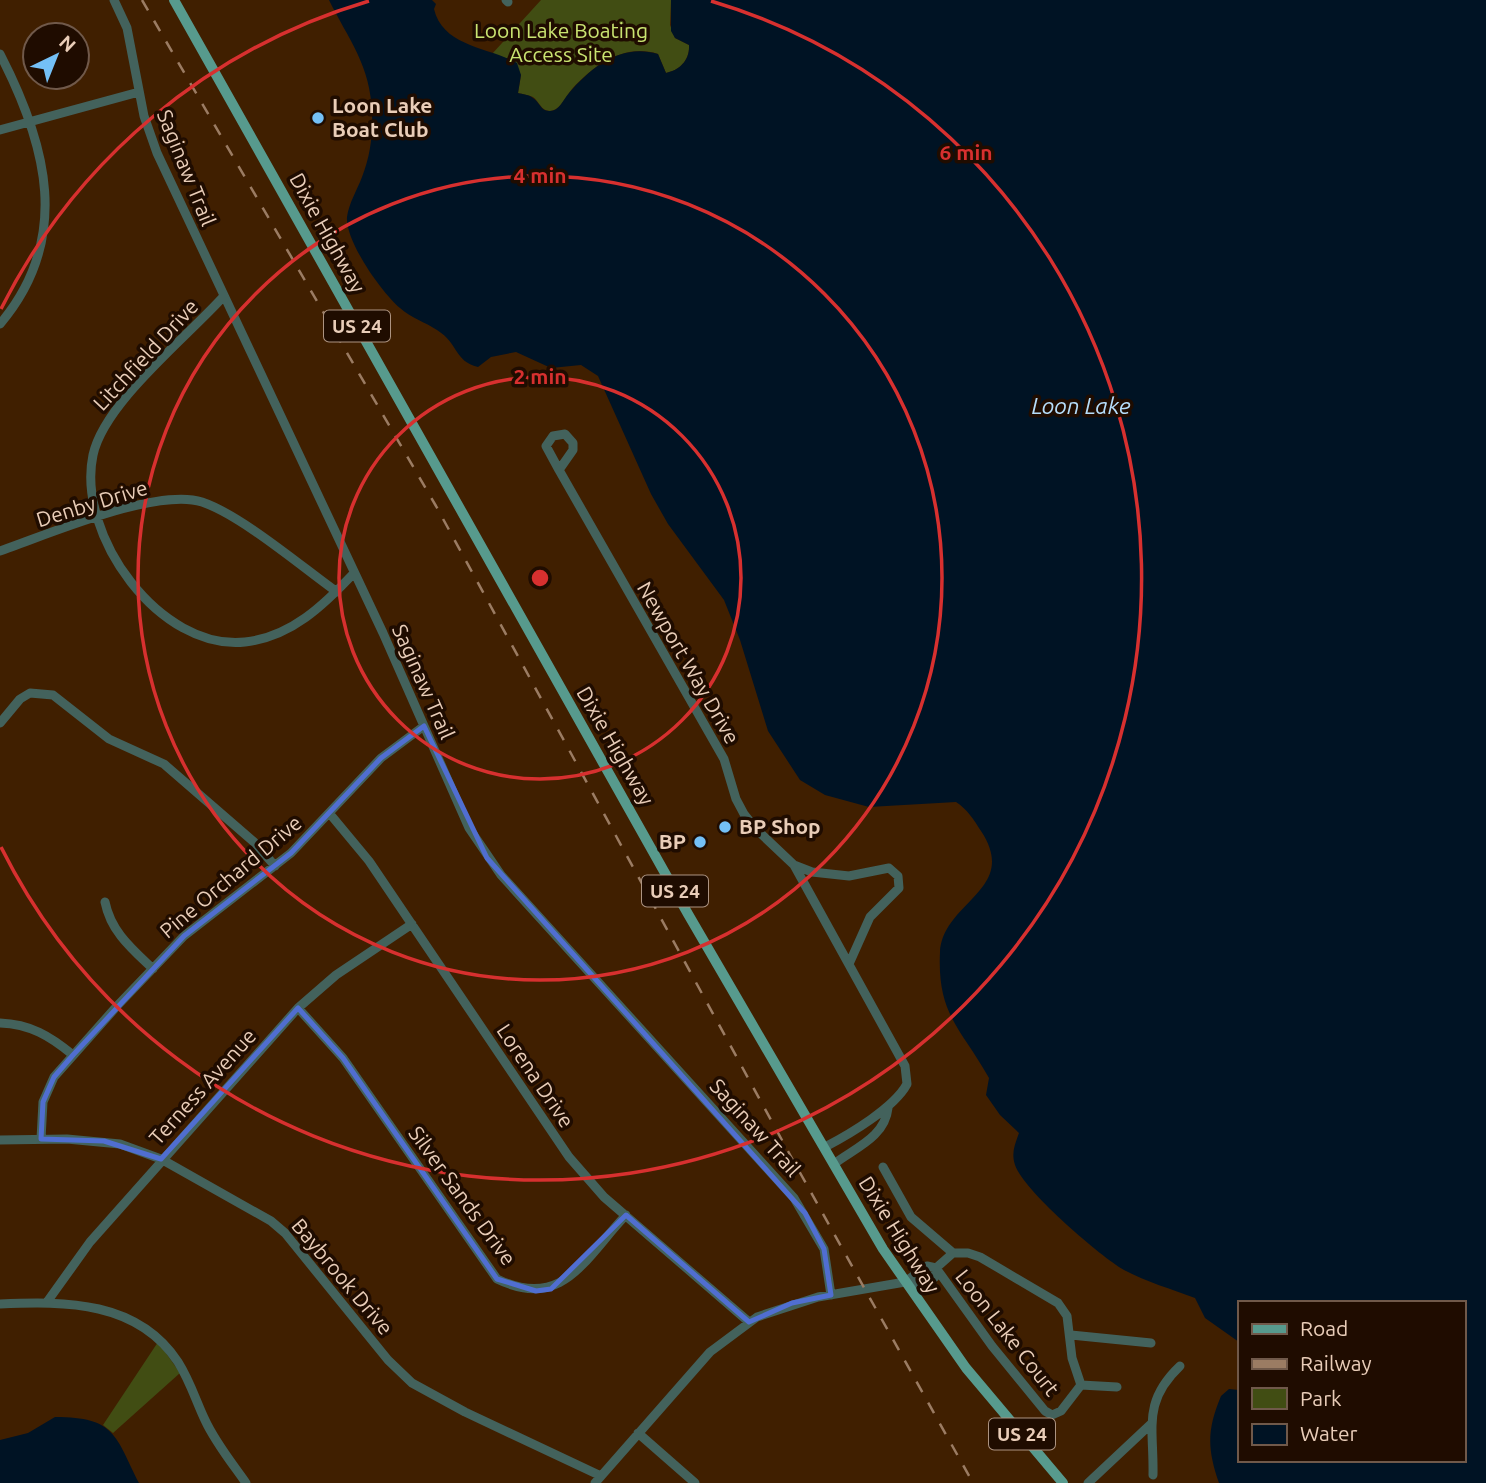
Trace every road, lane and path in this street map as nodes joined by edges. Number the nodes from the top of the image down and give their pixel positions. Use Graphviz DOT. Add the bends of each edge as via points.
graph roads {
  1 [pos="114,0"];
  2 [pos="174,0"];
  3 [pos="0,54"];
  4 [pos="139,92"];
  5 [pos="30,121"];
  6 [pos="0,130"];
  7 [pos="223,298"];
  8 [pos="0,324"];
  9 [pos="559,470"];
  10 [pos="97,518"];
  11 [pos="0,551"];
  12 [pos="354,573"];
  13 [pos="337,592"];
  14 [pos="0,723"];
  15 [pos="424,726"];
  16 [pos="330,814"];
  17 [pos="794,865"];
  18 [pos="275,866"];
  19 [pos="105,902"];
  20 [pos="412,924"];
  21 [pos="849,964"];
  22 [pos="153,969"];
  23 [pos="298,1008"];
  24 [pos="0,1024"];
  25 [pos="73,1055"];
  26 [pos="888,1108"];
  27 [pos="41,1139"];
  28 [pos="0,1140"];
  29 [pos="825,1147"];
  30 [pos="161,1159"];
  31 [pos="834,1164"];
  32 [pos="883,1167"];
  33 [pos="626,1215"];
  34 [pos="953,1253"];
  35 [pos="936,1268"];
  36 [pos="905,1282"];
  37 [pos="831,1295"];
  38 [pos="47,1302"];
  39 [pos="0,1304"];
  40 [pos="749,1322"];
  41 [pos="1071,1335"];
  42 [pos="1151,1343"];
  43 [pos="1180,1366"];
  44 [pos="1081,1385"];
  45 [pos="1117,1387"];
  46 [pos="1152,1423"];
  47 [pos="638,1433"];
  48 [pos="1153,1475"];
  49 [pos="598,1479"];
  50 [pos="246,1483"];
  51 [pos="695,1483"];
  52 [pos="1063,1483"];
  53 [pos="1088,1483"];
  1 -- 4 [label="street, Saginaw Trail" via="132,47"];
  2 -- 29 [label="main road, Dixie Highway / US 24" via="609,774"];
  3 -- 5 [label="street"];
  4 -- 5 [label="street"];
  4 -- 7 [label="street, Saginaw Trail" via="158,153"];
  5 -- 6 [label="street"];
  5 -- 8 [label="street" via="46,184 44,233 25,292"];
  7 -- 10 [label="street, Litchfield Drive" via="103,426 93,455 91,484"];
  7 -- 12 [label="street, Saginaw Trail"];
  9 -- 17 [label="street, Newport Way Drive" via="716,744 744,814"];
  10 -- 11 [label="street, Denby Drive"];
  10 -- 13 [label="street, Denby Drive" via="165,500 203,503"];
  10 -- 13 [label="street, Litchfield Drive" via="107,546 141,593 191,633 210,639 244,642 270,637 320,608"];
  12 -- 13 [label="street, Litchfield Drive"];
  12 -- 15 [label="street, Saginaw Trail"];
  14 -- 18 [label="street" via="30,693 53,695 109,739 164,764"];
  15 -- 16 [label="street, Pine Orchard Drive" via="396,744"];
  15 -- 37 [label="street, Saginaw Trail" via="487,858 805,1213 824,1249"];
  16 -- 18 [label="street, Pine Orchard Drive"];
  16 -- 20 [label="street, Lorena Drive"];
  17 -- 21 [label="street, Newport Way Drive"];
  17 -- 21 [label="street, Newport Way Drive" via="849,876 889,868 898,876 899,888 870,917"];
  18 -- 22 [label="street, Pine Orchard Drive" via="184,936"];
  19 -- 22 [label="street" via="117,933"];
  20 -- 23 [label="street, Terness Avenue" via="336,975"];
  20 -- 33 [label="street, Lorena Drive" via="569,1157"];
  21 -- 26 [label="street, Newport Way Drive" via="905,1066 906,1084"];
  22 -- 25 [label="street, Pine Orchard Drive"];
  23 -- 30 [label="street, Terness Avenue"];
  23 -- 33 [label="street, Silver Sands Drive" via="343,1058 497,1279 524,1289 551,1289 566,1280"];
  24 -- 25 [label="street" via="35,1029"];
  25 -- 27 [label="street, Pine Orchard Drive" via="54,1077 43,1102"];
  26 -- 29 [label="street, Newport Way Drive"];
  26 -- 31 [label="street, Newport Way Drive" via="887,1121 878,1133"];
  27 -- 28 [label="street, Baybrook Drive"];
  27 -- 30 [label="street, Baybrook Drive" via="104,1141"];
  29 -- 31 [label="main road, Dixie Highway / US 24"];
  30 -- 38 [label="street, Terness Avenue" via="69,1266"];
  30 -- 49 [label="street, Baybrook Drive" via="285,1233 412,1383"];
  31 -- 36 [label="main road, Dixie Highway / US 24"];
  32 -- 34 [label="street" via="911,1217"];
  33 -- 40 [label="street, Lorena Drive"];
  34 -- 35 [label="street"];
  34 -- 41 [label="street" via="980,1258 1048,1294 1067,1315"];
  35 -- 36 [label="street" via="927,1266"];
  35 -- 36 [label="street" via="935,1276 925,1284"];
  35 -- 44 [label="street, Loon Lake Court" via="1048,1413 1060,1411"];
  36 -- 37 [label="street"];
  36 -- 52 [label="main road, Dixie Highway / US 24" via="966,1368"];
  37 -- 40 [label="street" via="792,1303"];
  38 -- 39 [label="street"];
  38 -- 50 [label="street" via="105,1309 125,1315 155,1334 177,1360 206,1423"];
  40 -- 47 [label="street" via="710,1352"];
  41 -- 42 [label="street"];
  41 -- 44 [label="street" via="1072,1358"];
  43 -- 46 [label="street" via="1158,1391"];
  44 -- 45 [label="street"];
  46 -- 48 [label="street"];
  46 -- 53 [label="street"];
  47 -- 49 [label="street"];
  47 -- 51 [label="street"];
}
